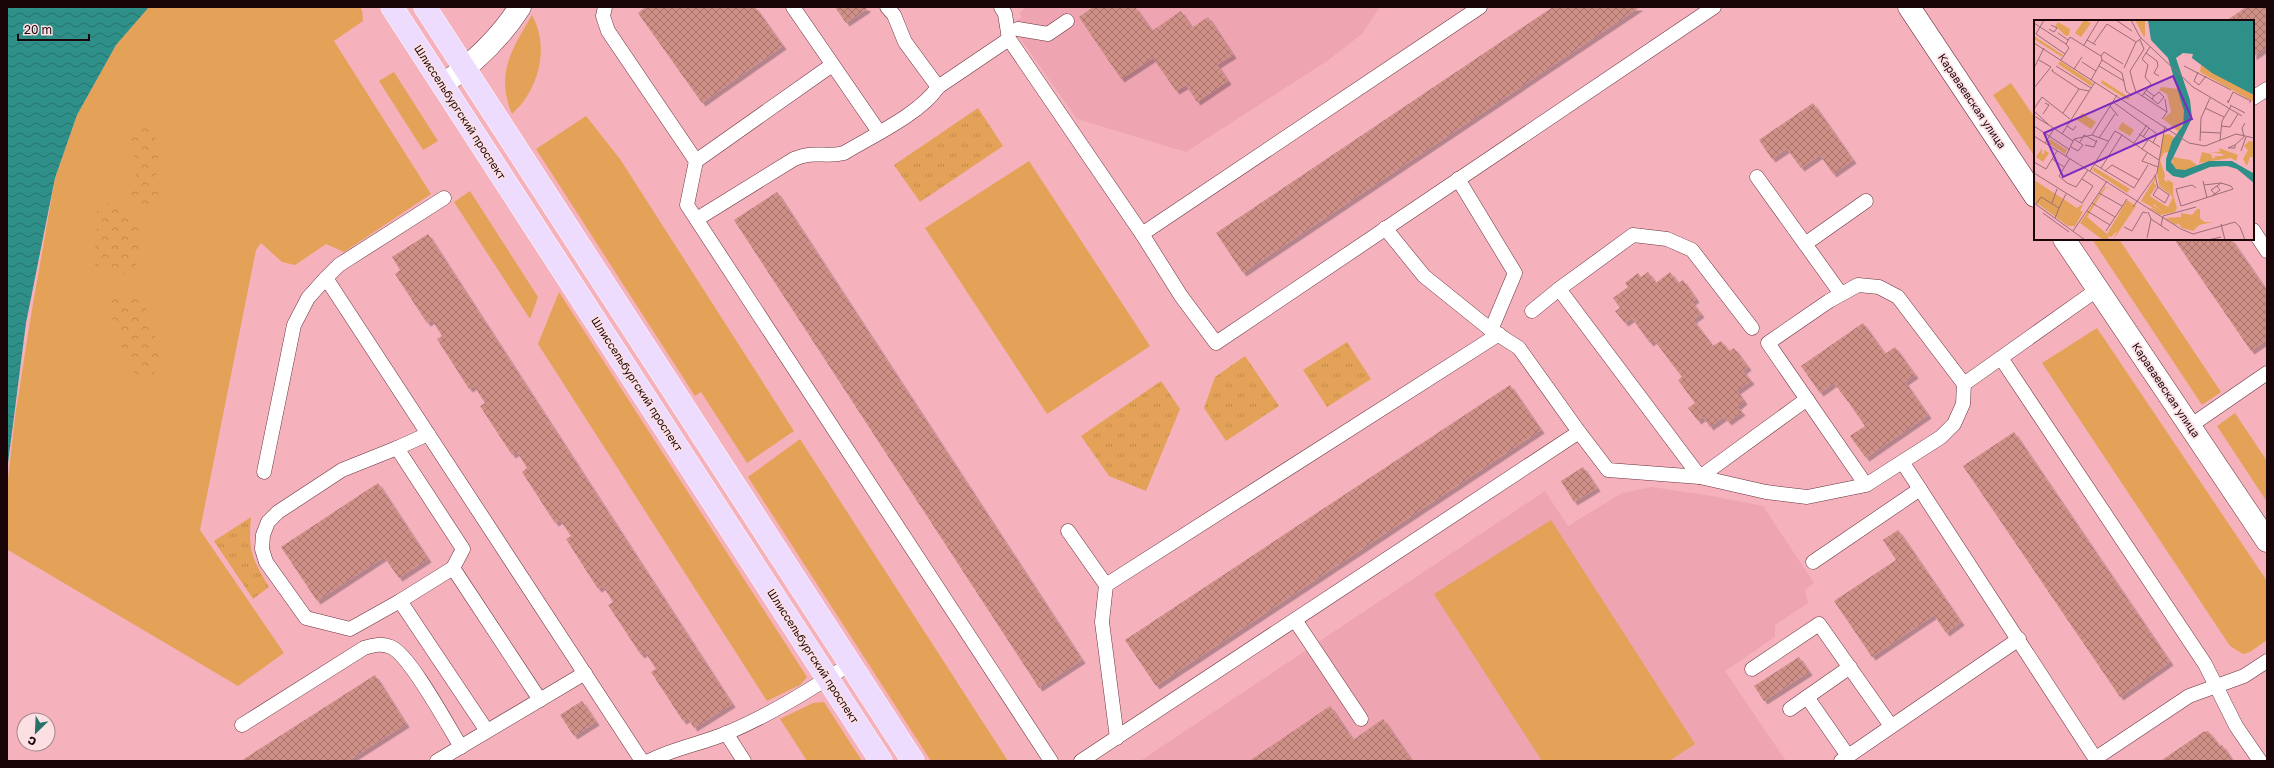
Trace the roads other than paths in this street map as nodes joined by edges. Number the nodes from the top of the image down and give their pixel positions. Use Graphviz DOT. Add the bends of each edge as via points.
graph roads {
  1 [pos="392,7"];
  2 [pos="424,7"];
  3 [pos="520,7"];
  4 [pos="605,7"];
  5 [pos="793,7"];
  6 [pos="887,7"];
  7 [pos="1001,7"];
  8 [pos="1480,7"];
  9 [pos="1714,7"];
  10 [pos="1909,7"];
  11 [pos="1067,21"];
  12 [pos="1014,34"];
  13 [pos="832,66"];
  14 [pos="465,69"];
  15 [pos="442,84"];
  16 [pos="938,87"];
  17 [pos="2267,89"];
  18 [pos="2254,97"];
  19 [pos="878,132"];
  20 [pos="696,161"];
  21 [pos="1757,177"];
  22 [pos="1458,179"];
  23 [pos="2034,194"];
  24 [pos="444,198"];
  25 [pos="1866,201"];
  26 [pos="697,219"];
  27 [pos="1385,228"];
  28 [pos="2254,232"];
  29 [pos="1142,234"];
  30 [pos="2065,240"];
  31 [pos="1805,244"];
  32 [pos="2267,251"];
  33 [pos="326,278"];
  34 [pos="1559,289"];
  35 [pos="2098,289"];
  36 [pos="1841,294"];
  37 [pos="1532,310"];
  38 [pos="1752,328"];
  39 [pos="1495,332"];
  40 [pos="2001,358"];
  41 [pos="2267,373"];
  42 [pos="1964,384"];
  43 [pos="1807,399"];
  44 [pos="2190,426"];
  45 [pos="1579,432"];
  46 [pos="428,434"];
  47 [pos="397,448"];
  48 [pos="1902,463"];
  49 [pos="264,472"];
  50 [pos="1700,477"];
  51 [pos="1866,485"];
  52 [pos="1920,489"];
  53 [pos="1068,531"];
  54 [pos="2267,541"];
  55 [pos="1813,562"];
  56 [pos="453,568"];
  57 [pos="1106,585"];
  58 [pos="400,601"];
  59 [pos="1295,620"];
  60 [pos="2019,639"];
  61 [pos="2267,661"];
  62 [pos="850,664"];
  63 [pos="1850,668"];
  64 [pos="1752,669"];
  65 [pos="585,673"];
  66 [pos="827,679"];
  67 [pos="2216,687"];
  68 [pos="1807,697"];
  69 [pos="540,700"];
  70 [pos="1790,709"];
  71 [pos="1361,719"];
  72 [pos="242,725"];
  73 [pos="1891,726"];
  74 [pos="487,731"];
  75 [pos="726,734"];
  76 [pos="1117,738"];
  77 [pos="461,747"];
  78 [pos="1845,759"];
  79 [pos="2097,760"];
  80 [pos="438,761"];
  81 [pos="642,761"];
  82 [pos="649,761"];
  83 [pos="744,761"];
  84 [pos="881,761"];
  85 [pos="913,761"];
  86 [pos="1051,761"];
  87 [pos="1081,761"];
  88 [pos="2260,761"];
  1 -- 15 [label="main road, Шлиссельбургский проспект"];
  2 -- 14 [label="main road"];
  3 -- 14 [label="street"];
  4 -- 20 [label="lane" via="603,16 608,31"];
  5 -- 13 [label="lane"];
  6 -- 16 [label="lane" via="894,15 905,42"];
  7 -- 12 [label="lane"];
  8 -- 29 [label="lane"];
  9 -- 22 [label="lane"];
  10 -- 23 [label="street, Караваевская улица"];
  11 -- 12 [label="lane" via="1048,34"];
  12 -- 16 [label="lane"];
  12 -- 29 [label="lane"];
  13 -- 19 [label="lane"];
  13 -- 20 [label="lane"];
  14 -- 15 [label="street"];
  14 -- 62 [label="main road"];
  15 -- 66 [label="main road, Шлиссельбургский проспект"];
  16 -- 19 [label="lane" via="919,108"];
  17 -- 18 [label="lane"];
  19 -- 26 [label="lane" via="844,153 832,156 807,153 794,159"];
  20 -- 26 [label="lane" via="688,205"];
  21 -- 31 [label="lane"];
  22 -- 27 [label="lane"];
  22 -- 39 [label="lane" via="1515,273"];
  24 -- 33 [label="lane" via="339,265"];
  25 -- 31 [label="lane"];
  26 -- 86 [label="lane"];
  27 -- 29 [label="lane" via="1216,343 1181,296"];
  27 -- 39 [label="lane" via="1424,276"];
  28 -- 32 [label="lane"];
  30 -- 35 [label="street, Караваевская улица"];
  31 -- 36 [label="lane"];
  33 -- 46 [label="lane"];
  33 -- 49 [label="lane" via="308,298 294,325"];
  34 -- 37 [label="lane"];
  34 -- 38 [label="lane" via="1634,235 1668,238 1692,250"];
  34 -- 50 [label="lane"];
  35 -- 40 [label="lane"];
  35 -- 44 [label="street, Караваевская улица"];
  36 -- 42 [label="lane" via="1858,286 1879,287 1898,297"];
  36 -- 43 [label="lane" via="1768,343"];
  39 -- 45 [label="lane" via="1519,348"];
  39 -- 57 [label="lane"];
  40 -- 42 [label="lane"];
  40 -- 67 [label="lane" via="2201,658"];
  41 -- 44 [label="lane"];
  42 -- 48 [label="lane" via="1963,404 1954,424 1941,437"];
  43 -- 50 [label="lane"];
  43 -- 51 [label="lane"];
  44 -- 54 [label="street, Караваевская улица"];
  45 -- 50 [label="lane" via="1608,470"];
  45 -- 59 [label="lane"];
  46 -- 47 [label="lane"];
  46 -- 65 [label="lane"];
  47 -- 56 [label="lane" via="463,549"];
  47 -- 58 [label="lane" via="342,470 278,512 268,522 263,534 262,549 266,562 306,618 350,629"];
  48 -- 51 [label="lane"];
  48 -- 52 [label="lane"];
  50 -- 51 [label="lane" via="1766,492 1807,497"];
  52 -- 55 [label="lane"];
  52 -- 60 [label="lane"];
  53 -- 57 [label="lane"];
  56 -- 58 [label="lane"];
  56 -- 69 [label="lane"];
  57 -- 76 [label="lane" via="1102,622"];
  58 -- 74 [label="lane"];
  59 -- 71 [label="lane"];
  59 -- 76 [label="lane"];
  60 -- 73 [label="lane"];
  60 -- 79 [label="lane"];
  61 -- 67 [label="lane" via="2244,676"];
  62 -- 66 [label="lane"];
  62 -- 85 [label="main road"];
  63 -- 64 [label="lane" via="1819,624"];
  63 -- 68 [label="lane"];
  63 -- 73 [label="lane"];
  65 -- 69 [label="lane"];
  65 -- 81 [label="lane"];
  66 -- 75 [label="lane"];
  66 -- 84 [label="main road, Шлиссельбургский проспект"];
  67 -- 79 [label="lane" via="2189,696"];
  67 -- 88 [label="lane" via="2236,726"];
  68 -- 70 [label="lane"];
  68 -- 78 [label="lane"];
  69 -- 74 [label="lane"];
  72 -- 77 [label="lane" via="364,648 377,644 392,647 406,659"];
  73 -- 78 [label="lane"];
  74 -- 77 [label="lane"];
  75 -- 82 [label="lane" via="665,753"];
  75 -- 83 [label="lane"];
  76 -- 87 [label="lane"];
  77 -- 80 [label="lane"];
}
